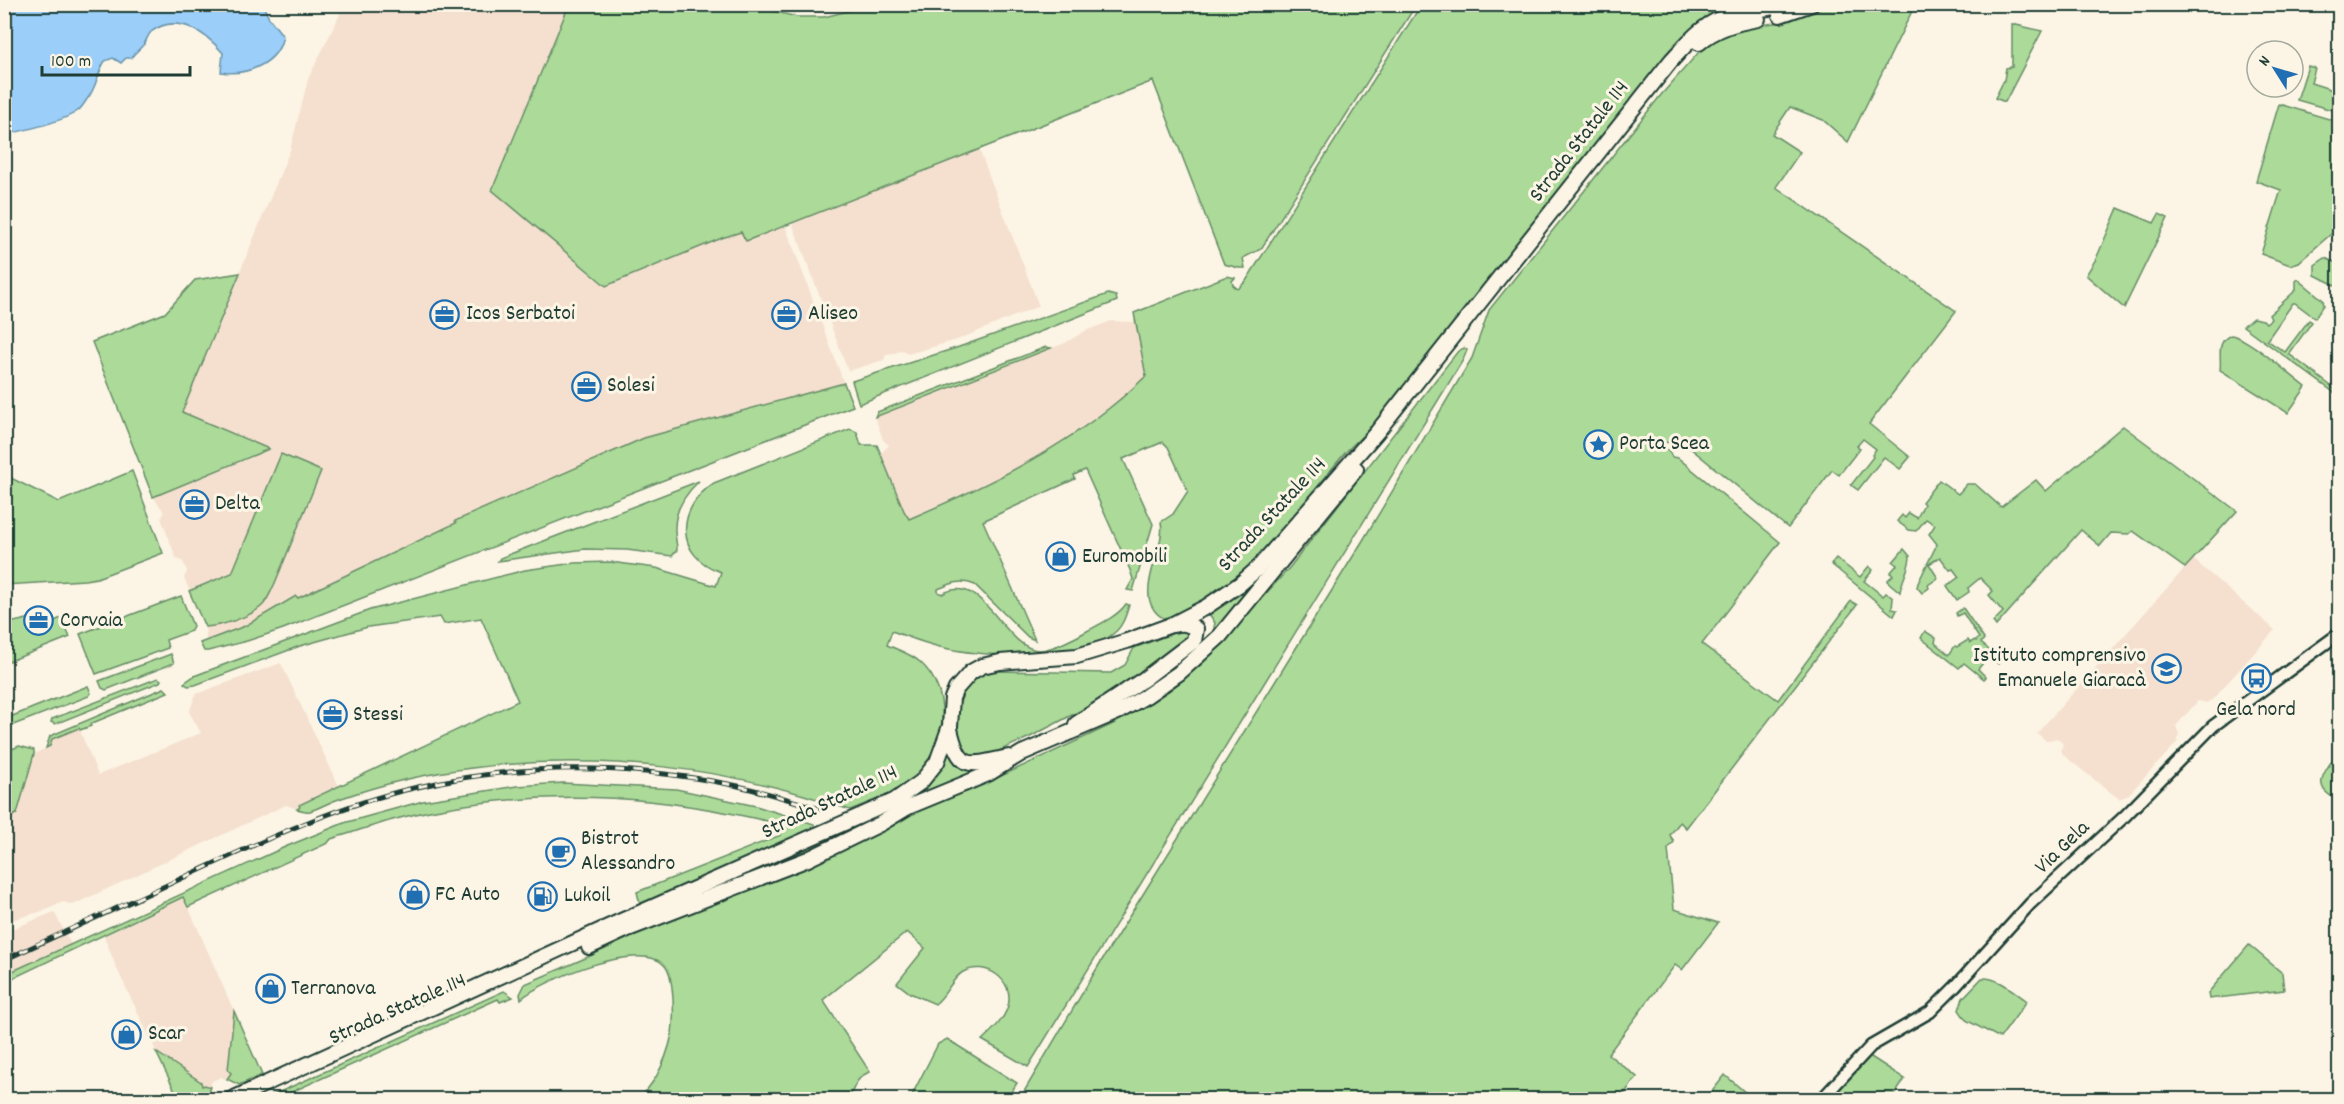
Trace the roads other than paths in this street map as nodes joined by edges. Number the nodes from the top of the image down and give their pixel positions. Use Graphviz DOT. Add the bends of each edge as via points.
graph roads {
  1 [pos="1789,4"];
  2 [pos="1812,4"];
  3 [pos="1172,625"];
  4 [pos="2340,633"];
  5 [pos="950,726"];
  6 [pos="1060,736"];
  7 [pos="1022,753"];
  8 [pos="230,1100"];
  9 [pos="250,1100"];
  10 [pos="1821,1100"];
  1 -- 3 [label="main road, Strada Statale 114" via="1734,13 1717,19 1693,36 1377,432 1257,569 1226,594"];
  2 -- 6 [label="main road, Strada Statale 114" via="1787,14 1736,23 1709,34 1699,43 1220,636 1192,663 1146,696"];
  3 -- 5 [label="main road, Strada Statale 114" via="1077,656 982,666 956,689"];
  3 -- 6 [label="main road" via="1183,623 1196,629 1194,641"];
  4 -- 10 [label="street, Via Gela" via="2212,726 2125,816 2031,904 1950,993 1930,1012 1871,1046"];
  5 -- 7 [label="main road" via="957,753 968,762 975,764"];
  5 -- 8 [label="main road, Strada Statale 114" via="931,771 894,801"];
  6 -- 7 [label="main road, Strada Statale 114"];
  7 -- 9 [label="main road, Strada Statale 114" via="988,774 908,807 808,859 628,929"];
}
